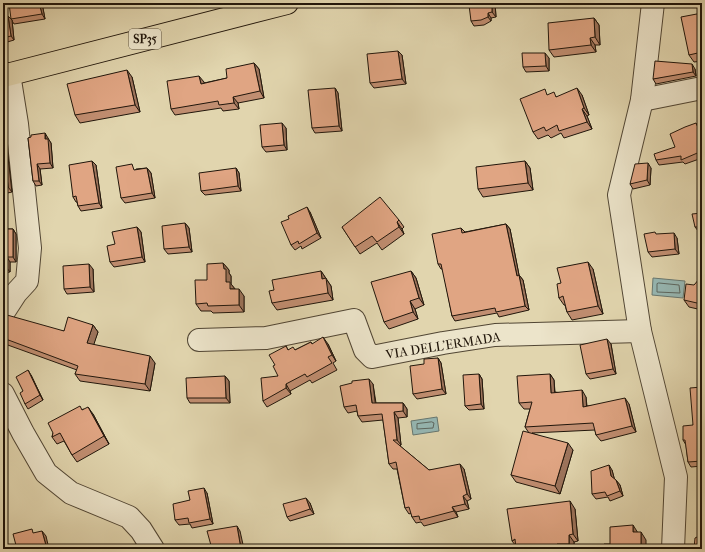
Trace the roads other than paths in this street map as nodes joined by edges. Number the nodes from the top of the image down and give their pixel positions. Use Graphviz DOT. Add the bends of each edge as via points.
graph roads {
  1 [pos="287,3"];
  2 [pos="653,3"];
  3 [pos="248,8"];
  4 [pos="6,75"];
  5 [pos="702,88"];
  6 [pos="642,100"];
  7 [pos="3,313"];
  8 [pos="640,331"];
  9 [pos="199,340"];
  10 [pos="3,394"];
  11 [pos="152,549"];
  12 [pos="673,549"];
  1 -- 3 [label="main road, SP35"];
  2 -- 6 [label="street"];
  3 -- 4 [label="main road, SP35"];
  4 -- 7 [label="street" via="18,124 30,248 28,281 16,293"];
  5 -- 6 [label="street"];
  6 -- 8 [label="street" via="619,195"];
  8 -- 9 [label="street, VIA DELL'ERMADA" via="495,335 372,357 365,350 354,320 266,338"];
  8 -- 12 [label="street" via="676,477"];
  10 -- 11 [label="street" via="46,473 71,493 129,517 141,530"];
}
